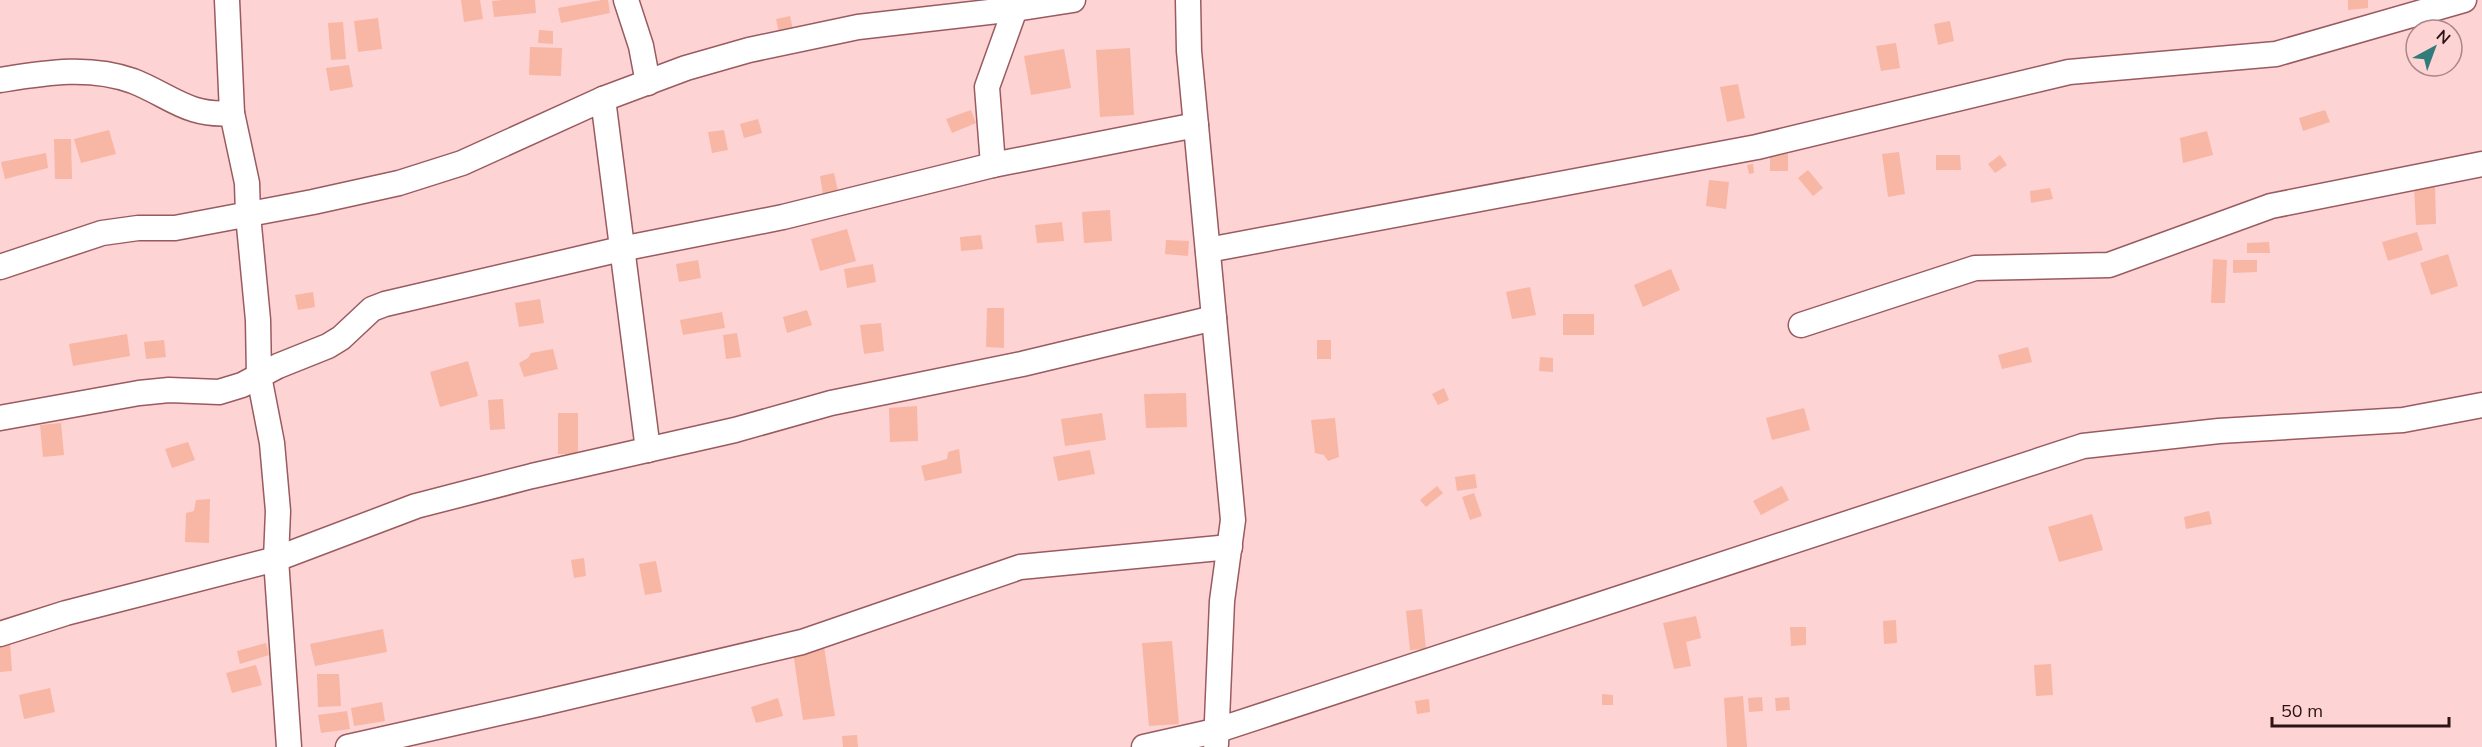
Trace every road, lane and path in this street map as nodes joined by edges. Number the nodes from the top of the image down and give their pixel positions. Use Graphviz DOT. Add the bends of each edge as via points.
graph roads {
  1 [pos="227,0"];
  2 [pos="626,0"];
  3 [pos="1073,0"];
  4 [pos="1188,0"];
  5 [pos="2464,0"];
  6 [pos="1015,5"];
  7 [pos="0,80"];
  8 [pos="648,83"];
  9 [pos="603,99"];
  10 [pos="232,113"];
  11 [pos="1196,125"];
  12 [pos="2482,164"];
  13 [pos="993,165"];
  14 [pos="248,215"];
  15 [pos="621,249"];
  16 [pos="1208,250"];
  17 [pos="0,267"];
  18 [pos="1214,318"];
  19 [pos="1801,325"];
  20 [pos="259,376"];
  21 [pos="2482,405"];
  22 [pos="0,418"];
  23 [pos="648,450"];
  24 [pos="1230,547"];
  25 [pos="276,559"];
  26 [pos="0,634"];
  27 [pos="1215,739"];
  28 [pos="289,747"];
  29 [pos="348,747"];
  30 [pos="1144,747"];
  1 -- 10 [label="street"];
  2 -- 8 [label="street"];
  3 -- 6 [label="street"];
  4 -- 11 [label="street"];
  5 -- 16 [label="street" via="2276,54 2069,72 1757,147"];
  6 -- 8 [label="street" via="858,27 749,50"];
  6 -- 13 [label="street" via="987,87"];
  7 -- 10 [label="street" via="80,70 131,81 191,110"];
  8 -- 9 [label="street"];
  9 -- 14 [label="street" via="462,163 399,183"];
  9 -- 15 [label="street"];
  10 -- 14 [label="street" via="247,183"];
  11 -- 13 [label="street"];
  11 -- 16 [label="street"];
  12 -- 19 [label="street" via="2271,206 2109,265 1975,268"];
  13 -- 15 [label="street" via="783,217"];
  14 -- 17 [label="street" via="175,228 102,233"];
  14 -- 20 [label="street"];
  15 -- 20 [label="street" via="385,304 372,309 328,346"];
  15 -- 23 [label="street"];
  16 -- 18 [label="street"];
  18 -- 23 [label="street" via="1022,364 831,403"];
  18 -- 24 [label="street" via="1233,520"];
  20 -- 22 [label="street" via="219,392 139,393"];
  20 -- 25 [label="street" via="272,443 278,511"];
  21 -- 27 [label="street" via="2403,420 2219,431 2083,446"];
  23 -- 25 [label="street" via="416,506"];
  24 -- 27 [label="street" via="1222,601"];
  24 -- 29 [label="street" via="1020,567 802,642"];
  25 -- 26 [label="street"];
  25 -- 28 [label="street"];
  27 -- 30 [label="street"];
}
